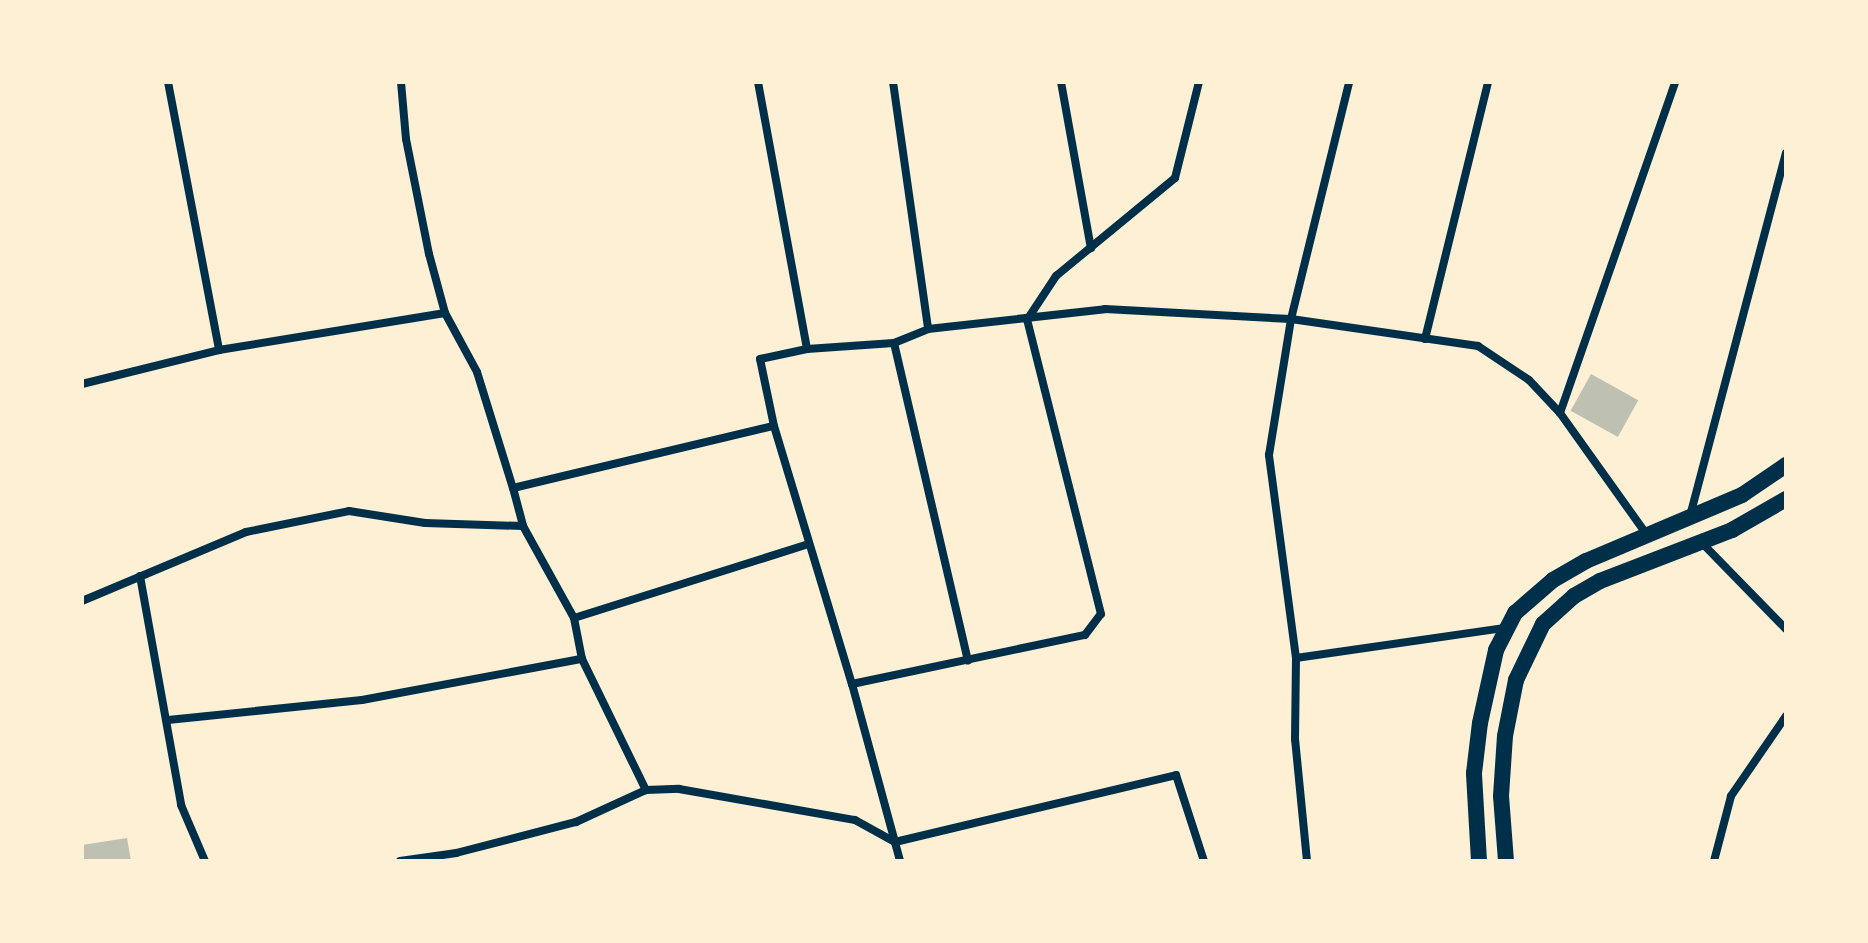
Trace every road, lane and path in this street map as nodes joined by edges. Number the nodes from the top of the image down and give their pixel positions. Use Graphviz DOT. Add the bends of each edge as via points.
graph roads {
  1 [pos="168,82"];
  2 [pos="401,82"];
  3 [pos="758,82"];
  4 [pos="893,82"];
  5 [pos="1061,82"];
  6 [pos="1199,82"];
  7 [pos="1349,82"];
  8 [pos="1488,82"];
  9 [pos="1675,82"];
  10 [pos="1786,153"];
  11 [pos="1091,248"];
  12 [pos="445,313"];
  13 [pos="1291,319"];
  14 [pos="1027,320"];
  15 [pos="928,329"];
  16 [pos="1425,339"];
  17 [pos="894,343"];
  18 [pos="807,349"];
  19 [pos="219,350"];
  20 [pos="82,384"];
  21 [pos="1560,413"];
  22 [pos="774,426"];
  23 [pos="1786,465"];
  24 [pos="513,488"];
  25 [pos="1786,499"];
  26 [pos="1689,519"];
  27 [pos="523,526"];
  28 [pos="1648,536"];
  29 [pos="1702,542"];
  30 [pos="809,544"];
  31 [pos="1662,557"];
  32 [pos="140,576"];
  33 [pos="82,601"];
  34 [pos="574,618"];
  35 [pos="1543,624"];
  36 [pos="1506,628"];
  37 [pos="1786,629"];
  38 [pos="1296,658"];
  39 [pos="582,659"];
  40 [pos="968,660"];
  41 [pos="852,684"];
  42 [pos="1786,716"];
  43 [pos="168,720"];
  44 [pos="646,790"];
  45 [pos="895,842"];
  46 [pos="205,861"];
  47 [pos="400,861"];
  48 [pos="900,861"];
  49 [pos="1204,861"];
  50 [pos="1307,861"];
  51 [pos="1479,861"];
  52 [pos="1506,861"];
  53 [pos="1714,861"];
  1 -- 19 [label="street"];
  2 -- 12 [label="street" via="406,139"];
  3 -- 18 [label="street"];
  4 -- 15 [label="street"];
  5 -- 11 [label="street"];
  6 -- 11 [label="street" via="1175,178"];
  7 -- 13 [label="street"];
  8 -- 16 [label="street"];
  9 -- 21 [label="street"];
  10 -- 26 [label="street"];
  11 -- 14 [label="street" via="1056,276"];
  12 -- 19 [label="street"];
  12 -- 24 [label="street" via="477,372"];
  13 -- 14 [label="street" via="1105,309"];
  13 -- 16 [label="street"];
  13 -- 38 [label="street" via="1269,455"];
  14 -- 15 [label="street"];
  14 -- 40 [label="street" via="1101,614 1085,635"];
  15 -- 17 [label="street"];
  16 -- 21 [label="street" via="1478,346 1529,380"];
  17 -- 18 [label="street"];
  17 -- 40 [label="street"];
  18 -- 22 [label="street" via="760,359"];
  19 -- 20 [label="street"];
  21 -- 28 [label="street"];
  22 -- 24 [label="street"];
  22 -- 30 [label="street"];
  23 -- 26 [label="main road" via="1742,495"];
  24 -- 27 [label="street"];
  25 -- 29 [label="main road"];
  26 -- 28 [label="main road"];
  27 -- 32 [label="street" via="425,523 349,511 246,532"];
  27 -- 34 [label="street"];
  28 -- 31 [label="main road"];
  28 -- 36 [label="main road" via="1553,580"];
  29 -- 31 [label="main road"];
  29 -- 37 [label="street"];
  30 -- 34 [label="street"];
  30 -- 41 [label="street"];
  31 -- 35 [label="main road" via="1574,596"];
  32 -- 33 [label="street"];
  32 -- 43 [label="street"];
  34 -- 39 [label="street"];
  35 -- 36 [label="main road"];
  35 -- 52 [label="main road" via="1516,680 1505,736 1501,796"];
  36 -- 38 [label="street"];
  36 -- 51 [label="main road" via="1489,675 1475,760"];
  38 -- 50 [label="street" via="1295,739"];
  39 -- 43 [label="street" via="362,700"];
  39 -- 44 [label="street"];
  40 -- 41 [label="street"];
  41 -- 45 [label="street"];
  42 -- 53 [label="street" via="1731,796"];
  43 -- 46 [label="street" via="181,805"];
  44 -- 45 [label="street" via="679,789 855,820"];
  44 -- 47 [label="street" via="576,822 456,853"];
  45 -- 48 [label="street"];
  45 -- 49 [label="street" via="1176,775"];
}
